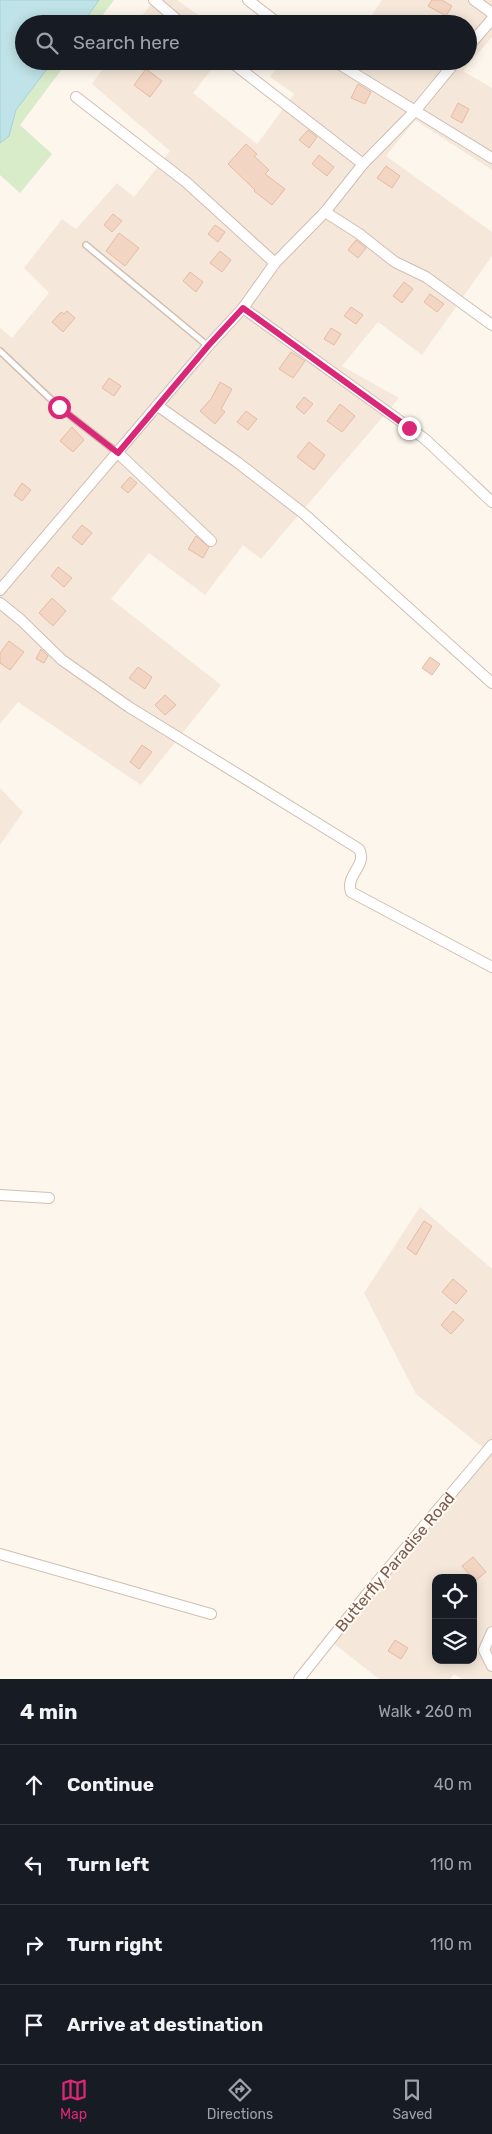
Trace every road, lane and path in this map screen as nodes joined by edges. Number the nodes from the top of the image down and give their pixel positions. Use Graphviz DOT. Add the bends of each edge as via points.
graph roads {
  1 [pos="154,0"];
  2 [pos="248,0"];
  3 [pos="474,0"];
  4 [pos="492,13"];
  5 [pos="172,15"];
  6 [pos="268,15"];
  7 [pos="492,19"];
  8 [pos="477,36"];
  9 [pos="242,70"];
  10 [pos="349,70"];
  11 [pos="449,70"];
  12 [pos="76,97"];
  13 [pos="415,111"];
  14 [pos="492,158"];
  15 [pos="363,164"];
  16 [pos="325,212"];
  17 [pos="86,245"];
  18 [pos="275,264"];
  19 [pos="243,308"];
  20 [pos="492,325"];
  21 [pos="208,346"];
  22 [pos="0,351"];
  23 [pos="158,406"];
  24 [pos="118,453"];
  25 [pos="492,502"];
  26 [pos="211,541"];
  27 [pos="0,590"];
  28 [pos="0,603"];
  29 [pos="492,683"];
  30 [pos="492,967"];
  31 [pos="0,1196"];
  32 [pos="49,1198"];
  33 [pos="492,1445"];
  34 [pos="0,1554"];
  35 [pos="211,1614"];
  36 [pos="492,1632"];
  37 [pos="492,1666"];
  38 [pos="299,1679"];
  1 -- 5 [label="street"];
  2 -- 6 [label="street"];
  3 -- 4 [label="street"];
  7 -- 8 [label="street"];
  9 -- 15 [label="street"];
  10 -- 13 [label="street"];
  11 -- 13 [label="street"];
  12 -- 18 [label="street" via="186,182"];
  13 -- 14 [label="street"];
  13 -- 15 [label="street"];
  15 -- 16 [label="street"];
  16 -- 18 [label="street"];
  16 -- 20 [label="street" via="395,262 426,277"];
  17 -- 21 [label="lane"];
  18 -- 19 [label="street"];
  19 -- 21 [label="street"];
  19 -- 25 [label="street" via="425,439"];
  21 -- 23 [label="street"];
  22 -- 24 [label="lane" via="59,407"];
  23 -- 24 [label="street"];
  23 -- 29 [label="street" via="303,513"];
  24 -- 26 [label="street"];
  24 -- 27 [label="street"];
  28 -- 30 [label="street" via="62,660 129,708 359,849 361,861 350,880 350,892"];
  31 -- 32 [label="street"];
  33 -- 38 [label="street, Butterfly Paradise Road"];
  34 -- 35 [label="street"];
  36 -- 37 [label="street" via="484,1650"];
}
